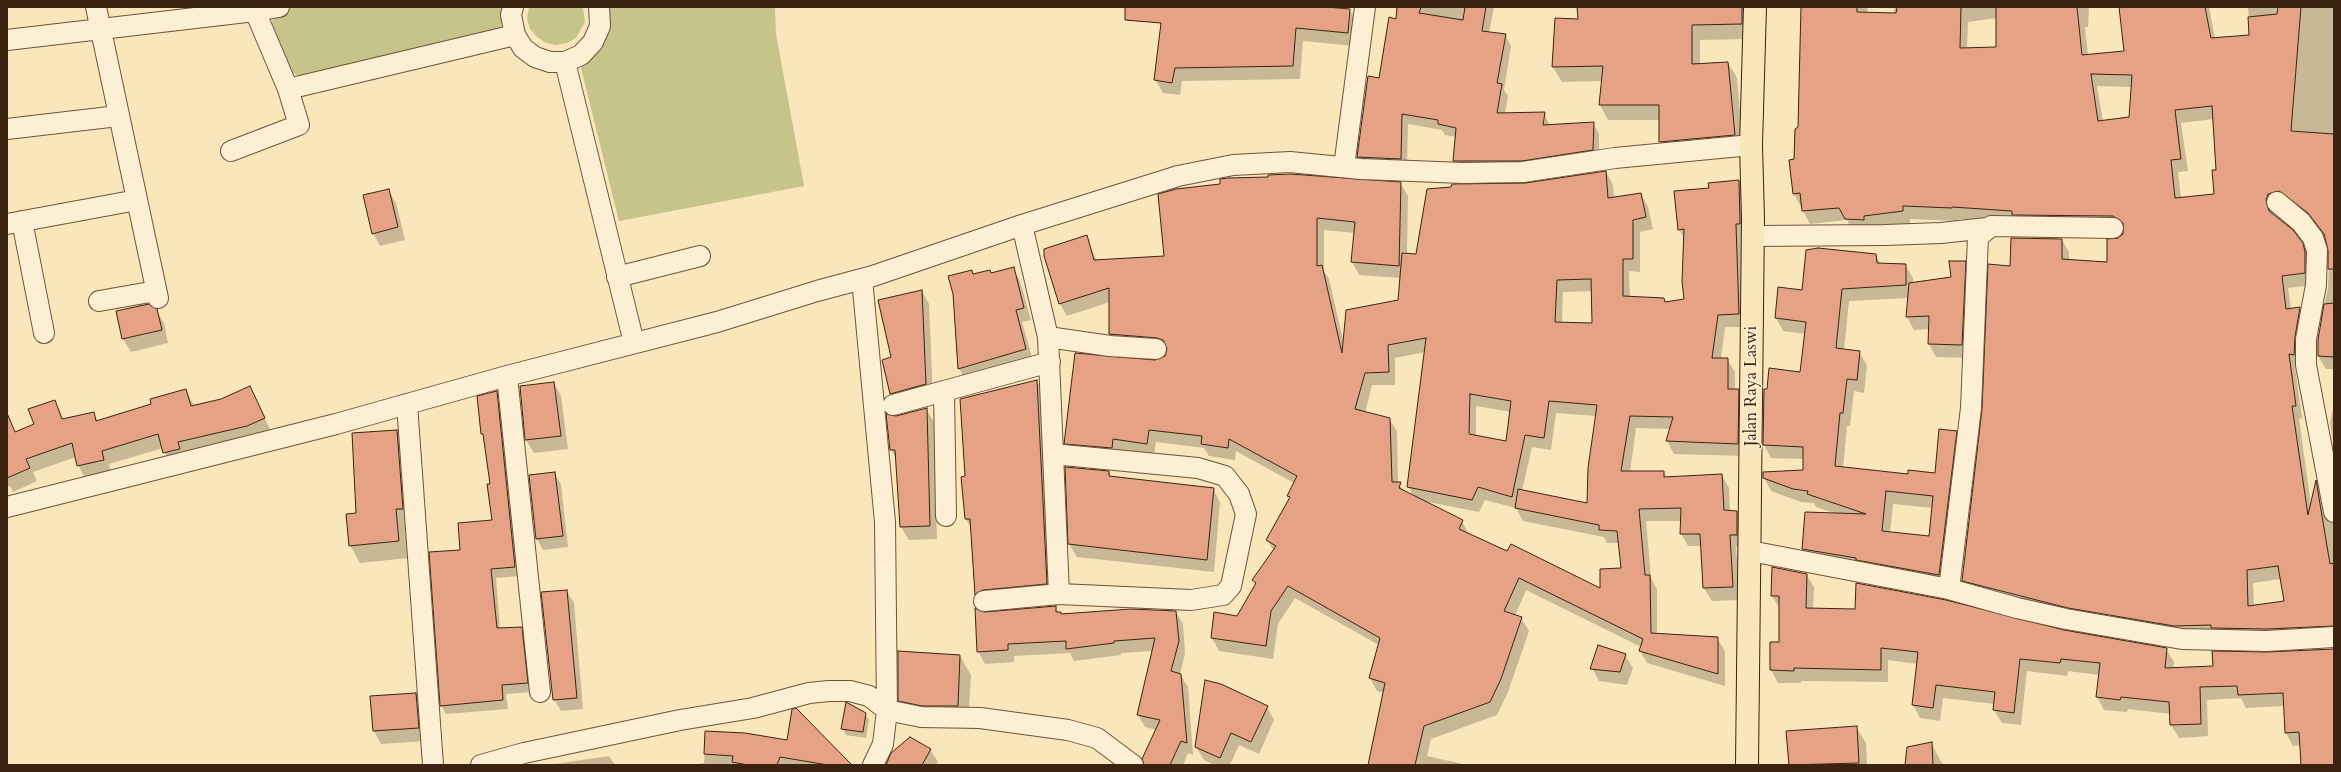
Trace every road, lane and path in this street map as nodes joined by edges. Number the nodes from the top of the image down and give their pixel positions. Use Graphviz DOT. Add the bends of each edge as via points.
graph roads {
  1 [pos="96,7"];
  2 [pos="279,7"];
  3 [pos="513,7"];
  4 [pos="599,7"];
  5 [pos="1365,7"];
  6 [pos="1755,7"];
  7 [pos="255,11"];
  8 [pos="193,13"];
  9 [pos="101,29"];
  10 [pos="515,35"];
  11 [pos="8,36"];
  12 [pos="565,62"];
  13 [pos="288,89"];
  14 [pos="118,116"];
  15 [pos="7,129"];
  16 [pos="1752,144"];
  17 [pos="231,151"];
  18 [pos="1344,167"];
  19 [pos="137,200"];
  20 [pos="2278,202"];
  21 [pos="14,222"];
  22 [pos="1022,225"];
  23 [pos="1987,228"];
  24 [pos="2113,228"];
  25 [pos="1753,236"];
  26 [pos="700,256"];
  27 [pos="617,277"];
  28 [pos="862,279"];
  29 [pos="99,301"];
  30 [pos="44,333"];
  31 [pos="1048,337"];
  32 [pos="634,343"];
  33 [pos="1156,349"];
  34 [pos="1050,362"];
  35 [pos="507,376"];
  36 [pos="944,392"];
  37 [pos="408,404"];
  38 [pos="893,405"];
  39 [pos="1053,454"];
  40 [pos="7,507"];
  41 [pos="2334,512"];
  42 [pos="946,516"];
  43 [pos="1750,551"];
  44 [pos="1949,588"];
  45 [pos="1060,594"];
  46 [pos="984,601"];
  47 [pos="2334,637"];
  48 [pos="540,692"];
  49 [pos="887,710"];
  50 [pos="432,765"];
  51 [pos="481,765"];
  52 [pos="873,765"];
  53 [pos="1133,765"];
  54 [pos="1747,765"];
  1 -- 9 [label="street"];
  2 -- 7 [label="street"];
  3 -- 10 [label="street" via="511,15"];
  4 -- 12 [label="street" via="600,26 593,42 581,55"];
  5 -- 18 [label="street"];
  6 -- 16 [label="main road, Jalan Raya Laswi"];
  7 -- 8 [label="street"];
  7 -- 13 [label="street"];
  8 -- 9 [label="street"];
  9 -- 11 [label="street"];
  9 -- 14 [label="street"];
  10 -- 12 [label="street" via="523,48 535,57 550,62"];
  10 -- 13 [label="street"];
  12 -- 27 [label="street"];
  13 -- 17 [label="street" via="299,125"];
  14 -- 15 [label="street"];
  14 -- 19 [label="street"];
  16 -- 18 [label="street" via="1615,158 1523,172 1463,173"];
  16 -- 25 [label="main road, Jalan Raya Laswi"];
  18 -- 22 [label="street" via="1290,162 1234,165 1178,176"];
  19 -- 21 [label="street"];
  19 -- 29 [label="street" via="157,295"];
  20 -- 41 [label="street" via="2301,222 2313,238 2317,250 2316,284 2306,340 2306,365"];
  21 -- 30 [label="street"];
  22 -- 28 [label="street"];
  22 -- 31 [label="street"];
  23 -- 24 [label="street"];
  23 -- 25 [label="street" via="1885,236"];
  23 -- 44 [label="street" via="1978,237 1977,242 1971,408"];
  25 -- 43 [label="main road, Jalan Raya Laswi"];
  26 -- 27 [label="street"];
  27 -- 32 [label="street"];
  28 -- 32 [label="street" via="717,322"];
  28 -- 49 [label="street" via="885,522"];
  31 -- 33 [label="street" via="1110,346"];
  31 -- 34 [label="street"];
  32 -- 35 [label="street"];
  34 -- 36 [label="street"];
  34 -- 39 [label="street"];
  35 -- 37 [label="street"];
  35 -- 48 [label="street"];
  36 -- 38 [label="street"];
  36 -- 42 [label="street"];
  37 -- 40 [label="street"];
  37 -- 50 [label="street"];
  39 -- 45 [label="street"];
  39 -- 45 [label="street" via="1198,468 1225,476 1239,494 1246,514 1232,586 1223,595 1191,600"];
  43 -- 44 [label="street"];
  43 -- 54 [label="main road, Jalan Raya Laswi"];
  44 -- 47 [label="street" via="2066,619 2182,639 2267,641"];
  45 -- 46 [label="street"];
  49 -- 51 [label="street" via="869,696 850,691 809,693 753,708 680,720 524,753"];
  49 -- 52 [label="street" via="883,744"];
  49 -- 53 [label="street" via="921,717 980,718 1068,730 1097,738"];
}
